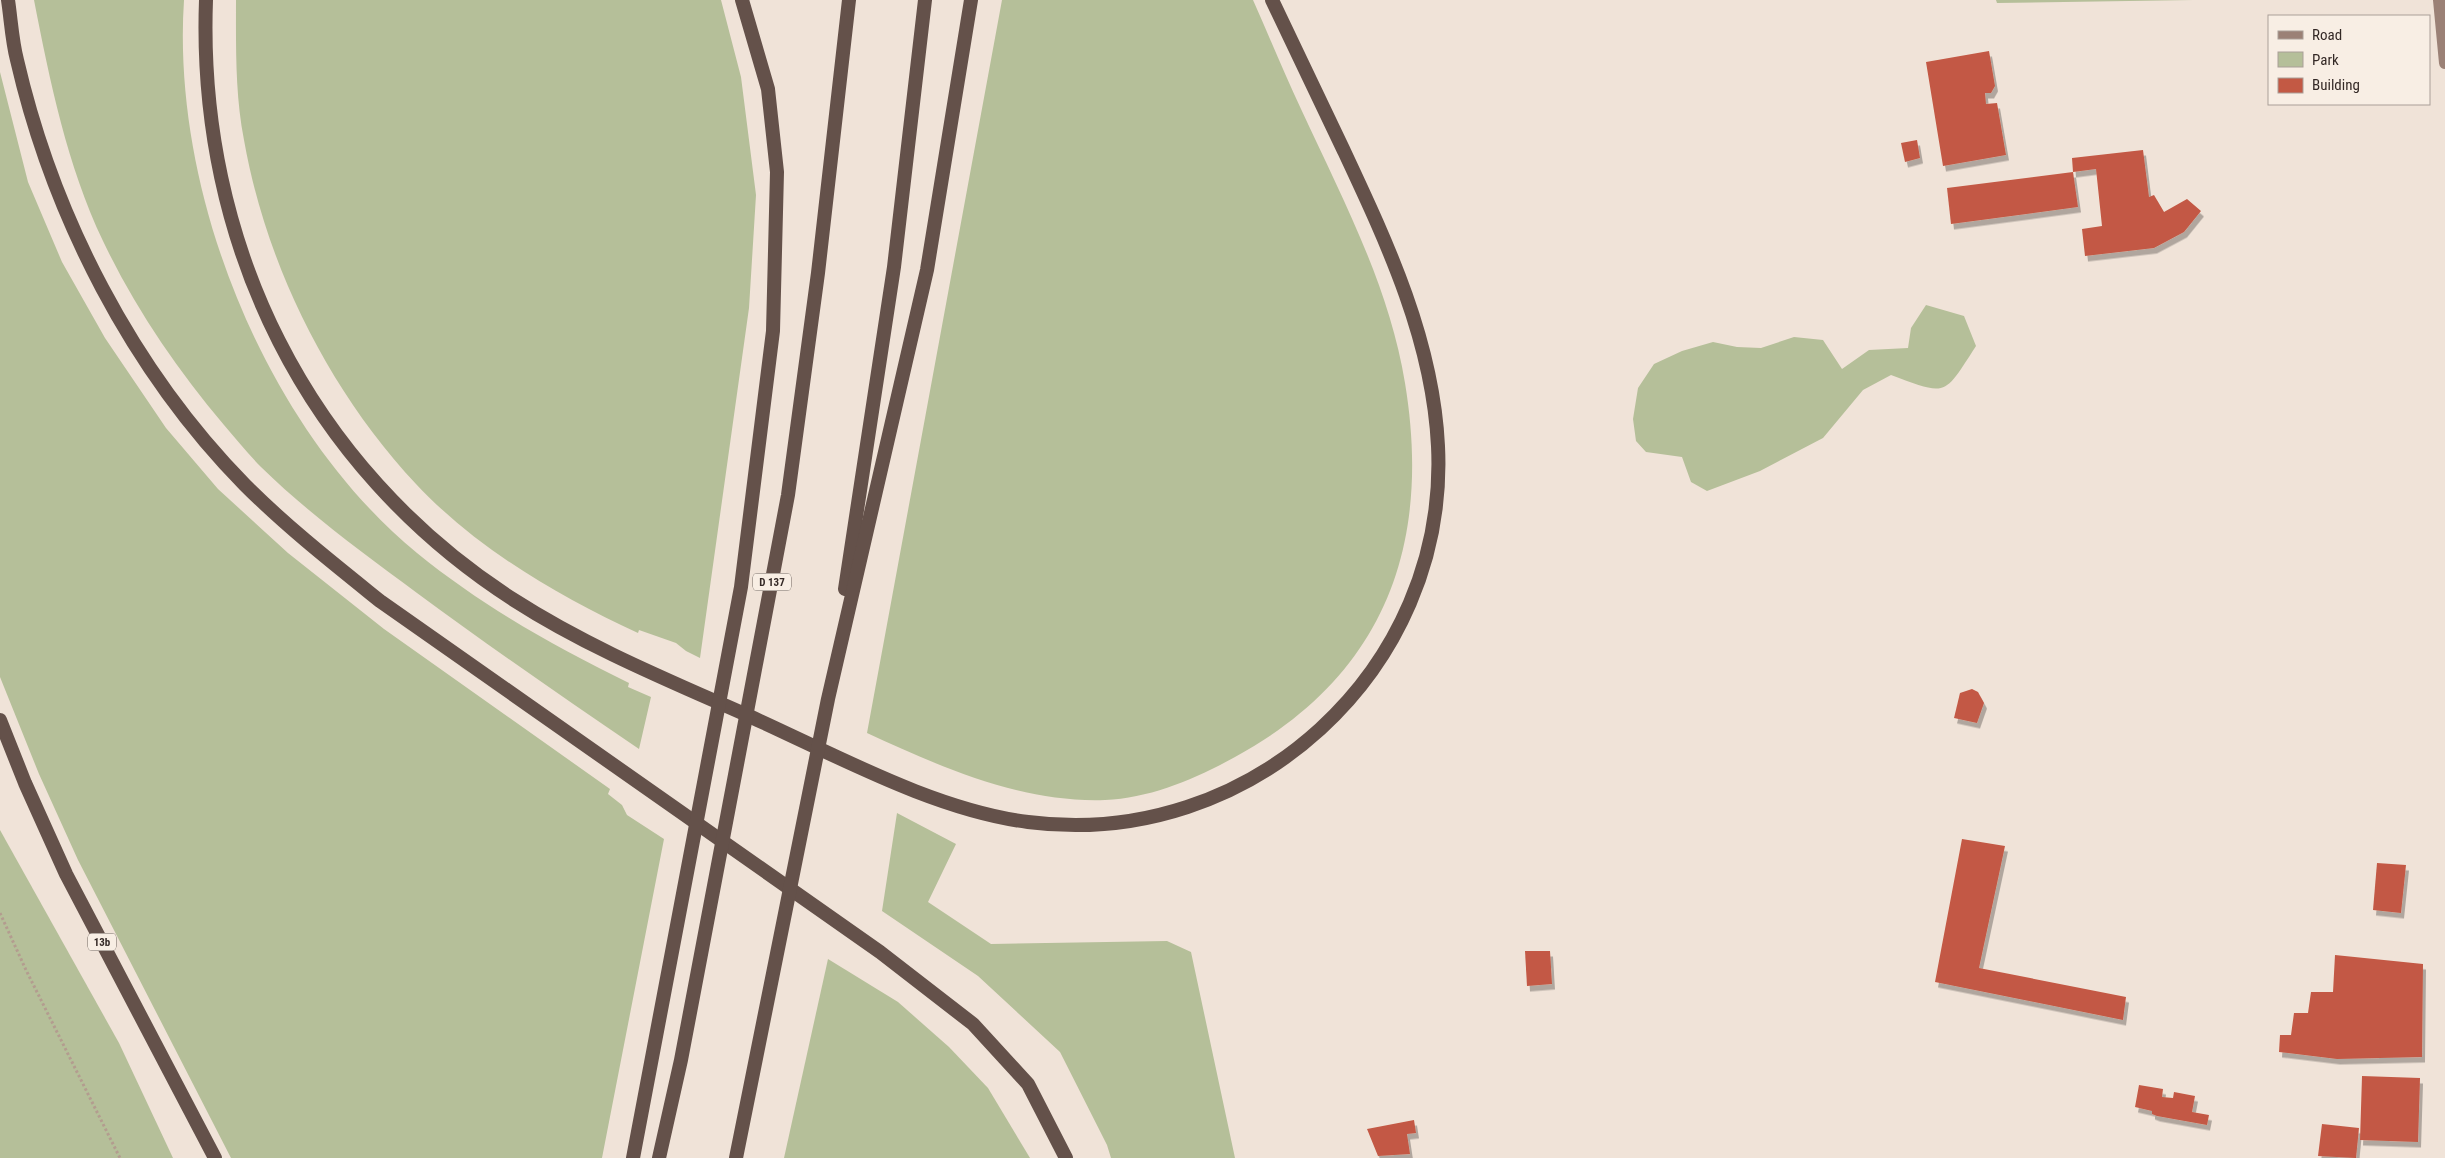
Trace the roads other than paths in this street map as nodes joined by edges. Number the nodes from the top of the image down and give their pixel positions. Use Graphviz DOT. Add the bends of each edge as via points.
graph roads {
  1 [pos="8,0"];
  2 [pos="206,0"];
  3 [pos="742,0"];
  4 [pos="848,0"];
  5 [pos="925,0"];
  6 [pos="971,0"];
  7 [pos="1272,0"];
  8 [pos="2439,0"];
  9 [pos="2445,63"];
  10 [pos="828,699"];
  11 [pos="0,720"];
  12 [pos="215,1158"];
  13 [pos="633,1158"];
  14 [pos="659,1158"];
  15 [pos="736,1158"];
  16 [pos="1066,1158"];
  1 -- 16 [label="highway" via="16,59 38,135 65,210 139,350 183,414 245,484 302,539 404,618 880,952 973,1024 1028,1084"];
  2 -- 7 [label="highway" via="209,106 220,178 250,278 265,314 314,402 362,467 424,531 515,601 652,673 909,788 971,810 1029,822 1076,824 1158,817 1191,806 1230,792 1300,748 1332,719 1364,682 1410,608 1433,530 1438,445 1427,364 1418,328 1391,257"];
  3 -- 13 [label="highway" via="768,89 777,172 772,331 741,587"];
  4 -- 14 [label="highway, D 137" via="818,273 788,495 681,1060"];
  5 -- 10 [label="highway" via="894,267"];
  6 -- 10 [label="highway" via="927,270"];
  8 -- 9 [label="main road"];
  10 -- 15 [label="highway"];
  11 -- 12 [label="highway, 13b" via="66,874"];
}
